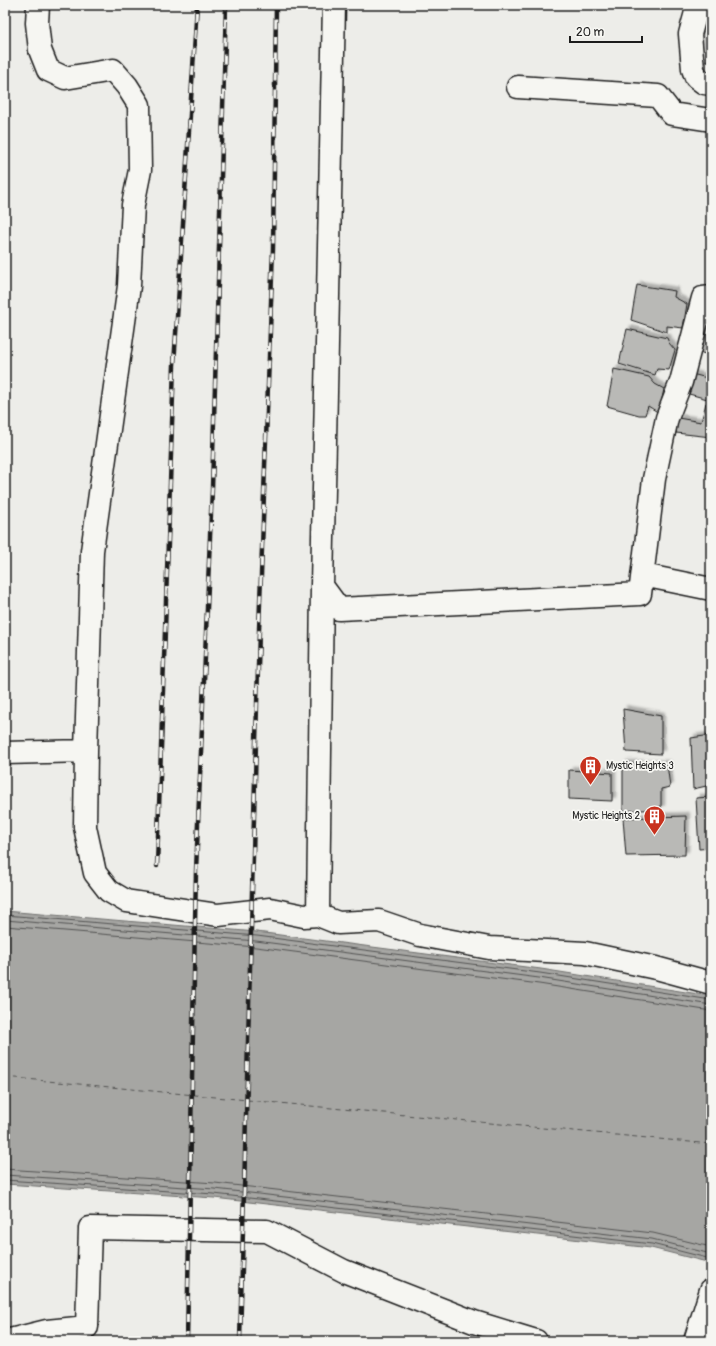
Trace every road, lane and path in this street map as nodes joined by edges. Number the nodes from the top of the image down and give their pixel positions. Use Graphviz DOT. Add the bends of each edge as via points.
graph roads {
  1 [pos="38,5"];
  2 [pos="334,5"];
  3 [pos="698,5"];
  4 [pos="711,84"];
  5 [pos="518,88"];
  6 [pos="711,120"];
  7 [pos="711,297"];
  8 [pos="643,575"];
  9 [pos="322,586"];
  10 [pos="711,589"];
  11 [pos="86,751"];
  12 [pos="5,753"];
  13 [pos="318,915"];
  14 [pos="711,983"];
  15 [pos="711,1290"];
  16 [pos="46,1336"];
  17 [pos="6,1341"];
  18 [pos="536,1341"];
  19 [pos="695,1341"];
  1 -- 11 [label="street" via="40,50 48,70 65,78 113,70 139,105 140,170 133,205 129,286 92,551"];
  2 -- 9 [label="street"];
  3 -- 4 [label="street" via="690,34 693,69 696,77 704,83"];
  5 -- 6 [label="street" via="658,96 672,114"];
  7 -- 8 [label="street" via="704,298 681,382 667,418 654,479"];
  8 -- 9 [label="street" via="640,594 339,608"];
  8 -- 10 [label="street"];
  9 -- 13 [label="street"];
  11 -- 12 [label="street"];
  11 -- 13 [label="street" via="85,827 95,873 109,891 126,901 218,915 270,910 304,916"];
  13 -- 14 [label="street" via="338,923 379,921 420,935 489,948 585,954 656,968"];
  15 -- 19 [label="street"];
  16 -- 17 [label="street"];
  16 -- 18 [label="street" via="87,1327 90,1228 267,1231 344,1271 474,1322"];
}
